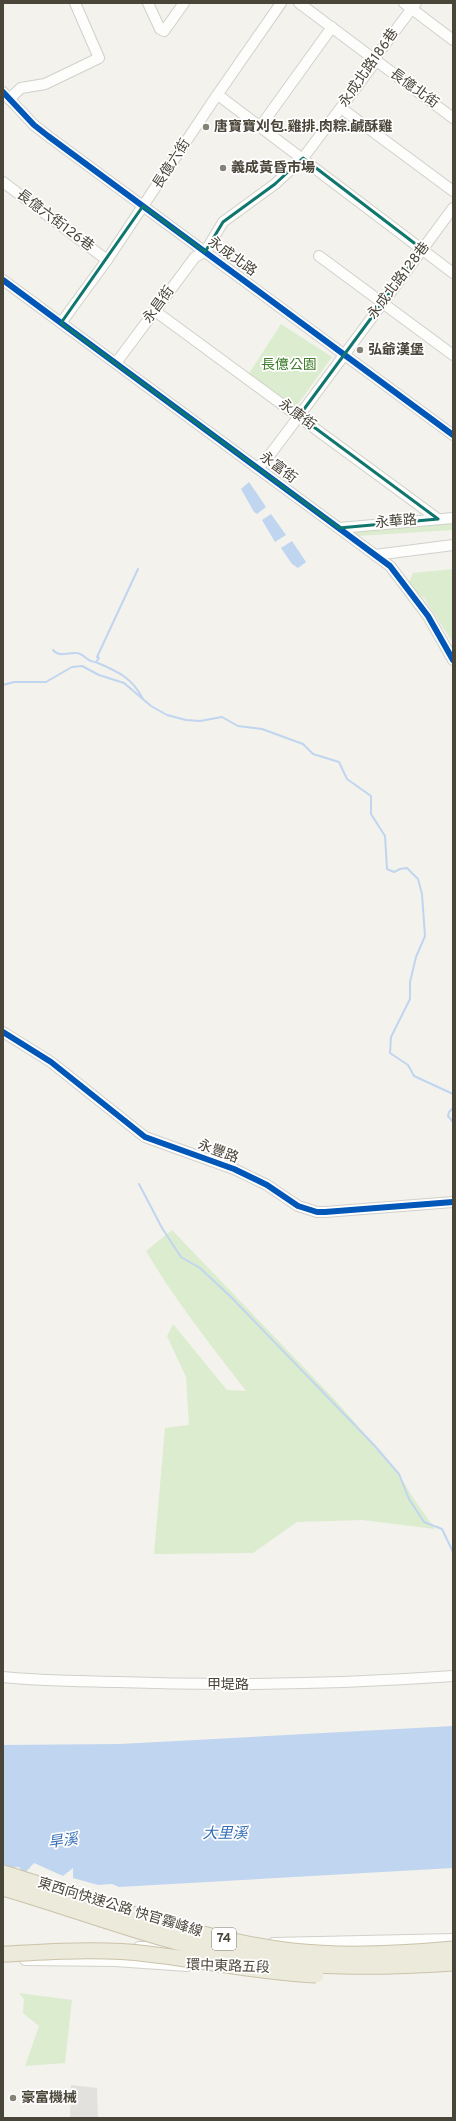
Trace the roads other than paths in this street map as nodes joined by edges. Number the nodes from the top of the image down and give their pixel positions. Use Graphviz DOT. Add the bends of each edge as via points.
graph roads {
  1 [pos="74,3"];
  2 [pos="148,3"];
  3 [pos="184,3"];
  4 [pos="281,3"];
  5 [pos="299,3"];
  6 [pos="411,5"];
  7 [pos="332,27"];
  8 [pos="453,40"];
  9 [pos="376,61"];
  10 [pos="218,95"];
  11 [pos="6,96"];
  12 [pos="341,108"];
  13 [pos="453,118"];
  14 [pos="260,127"];
  15 [pos="303,158"];
  16 [pos="3,182"];
  17 [pos="453,191"];
  18 [pos="144,206"];
  19 [pos="453,208"];
  20 [pos="422,249"];
  21 [pos="205,252"];
  22 [pos="319,256"];
  23 [pos="107,260"];
  24 [pos="453,273"];
  25 [pos="3,280"];
  26 [pos="382,303"];
  27 [pos="155,311"];
  28 [pos="61,323"];
  29 [pos="344,354"];
  30 [pos="453,355"];
  31 [pos="116,362"];
  32 [pos="299,416"];
  33 [pos="453,435"];
  34 [pos="257,468"];
  35 [pos="453,518"];
  36 [pos="438,519"];
  37 [pos="339,528"];
  38 [pos="453,545"];
  39 [pos="375,555"];
  40 [pos="453,660"];
  41 [pos="3,1032"];
  42 [pos="453,1202"];
  43 [pos="453,1676"];
  44 [pos="3,1677"];
  45 [pos="3,1873"];
  46 [pos="3,1888"];
  47 [pos="453,1938"];
  48 [pos="236,1946"];
  49 [pos="3,1948"];
  50 [pos="453,1949"];
  51 [pos="3,1954"];
  52 [pos="3,1960"];
  53 [pos="453,1963"];
  54 [pos="453,1966"];
  55 [pos="232,1968"];
  1 -- 11 [label="street" via="99,58 45,84 21,88"];
  2 -- 3 [label="street" via="160,29 164,31"];
  4 -- 10 [label="street, 長億六街"];
  5 -- 7 [label="street, 長億北街"];
  6 -- 8 [label="street"];
  6 -- 9 [label="street, 永成北路186巷"];
  7 -- 9 [label="street, 長億北街"];
  7 -- 14 [label="street"];
  9 -- 12 [label="street, 永成北路186巷"];
  9 -- 13 [label="street, 長億北街"];
  10 -- 14 [label="street"];
  10 -- 18 [label="street, 長億六街"];
  11 -- 18 [label="street, 永成北路" via="34,125"];
  12 -- 15 [label="street, 永成北路186巷"];
  12 -- 17 [label="street"];
  14 -- 15 [label="street" via="295,155"];
  15 -- 20 [label="street"];
  15 -- 21 [label="street, 永成北路186巷" via="275,184 223,222"];
  16 -- 23 [label="street, 長億六街126巷"];
  18 -- 21 [label="street, 永成北路"];
  18 -- 23 [label="street, 長億六街"];
  19 -- 20 [label="street, 永成北路128巷"];
  20 -- 24 [label="street"];
  20 -- 26 [label="street, 永成北路128巷"];
  21 -- 27 [label="street, 永昌街" via="195,257"];
  21 -- 29 [label="street, 永成北路"];
  22 -- 26 [label="street"];
  23 -- 28 [label="street, 長億六街"];
  25 -- 28 [label="street, 永富街"];
  26 -- 29 [label="street, 永成北路128巷"];
  26 -- 30 [label="street"];
  27 -- 31 [label="street, 永昌街"];
  27 -- 32 [label="street, 永康街"];
  28 -- 31 [label="street, 永富街"];
  29 -- 32 [label="street, 永成北路128巷"];
  29 -- 33 [label="street, 永成北路"];
  31 -- 34 [label="street, 永富街"];
  32 -- 34 [label="street, 永成北路128巷"];
  32 -- 36 [label="street, 永康街"];
  34 -- 37 [label="street, 永富街"];
  35 -- 36 [label="street, 永華路"];
  36 -- 37 [label="street, 永華路"];
  37 -- 39 [label="street, 永富街"];
  38 -- 39 [label="street"];
  39 -- 40 [label="street, 永富街" via="398,575 413,594 439,633"];
  41 -- 42 [label="street, 永豐路" via="51,1062 145,1138 234,1170 267,1185 298,1206 325,1212"];
  43 -- 44 [label="street, 甲堤路" via="255,1685 149,1684"];
  45 -- 50 [label="highway, 東西向快速公路 快官霧峰線 / 74, bridge" via="194,1932 235,1942 293,1951 339,1954"];
  46 -- 53 [label="highway, 東西向快速公路 快官霧峰線 / 74, bridge" via="145,1933 246,1957 309,1966 343,1967 401,1967"];
  47 -- 48 [label="street, 環中東路五段" via="285,1942"];
  48 -- 49 [label="street, 環中東路五段"];
  48 -- 55 [label="street"];
  51 -- 53 [label="highway, bridge" via="147,1954 289,1974 356,1977 408,1972"];
  52 -- 55 [label="street, 環中東路五段" via="115,1961"];
  54 -- 55 [label="street, 環中東路五段" via="368,1970"];
}
